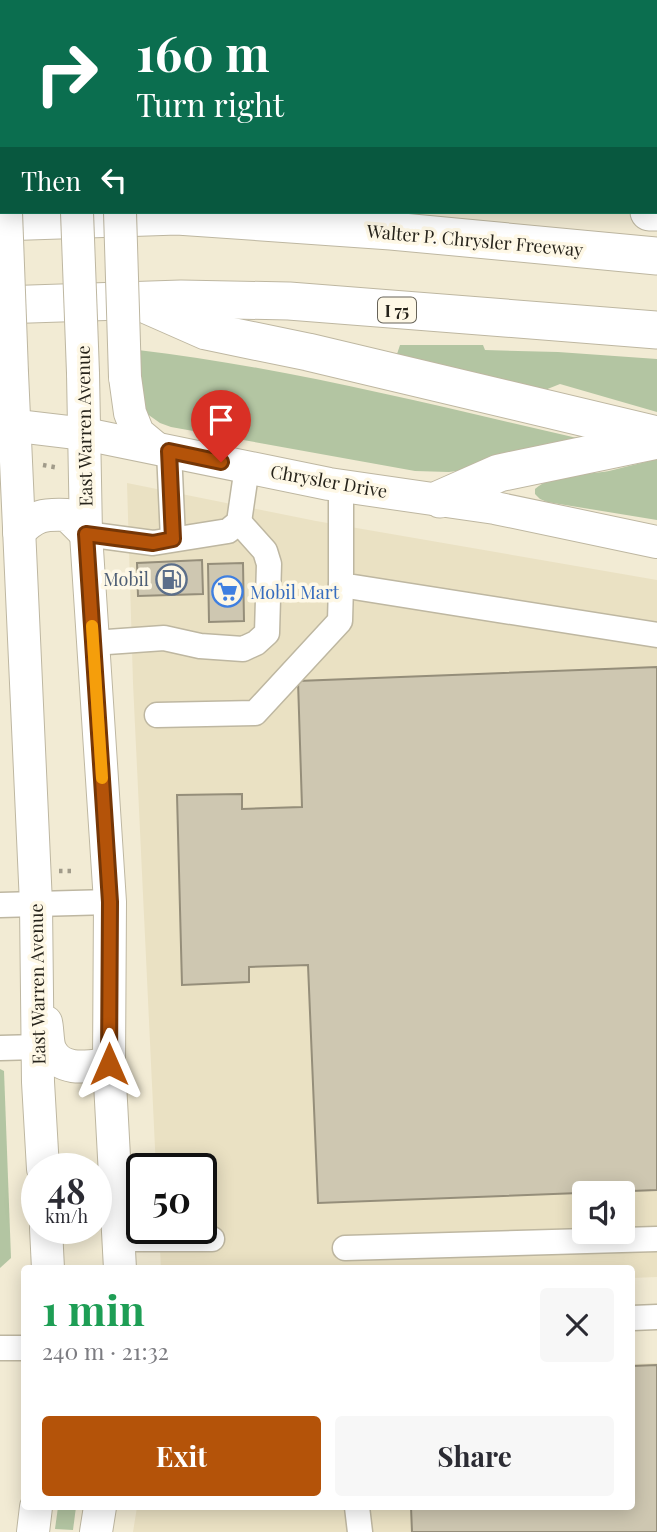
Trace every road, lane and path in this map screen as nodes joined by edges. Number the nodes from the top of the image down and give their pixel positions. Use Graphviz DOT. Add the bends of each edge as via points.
graph roads {
  1 [pos="6,214"];
  2 [pos="77,214"];
  3 [pos="120,214"];
  4 [pos="190,214"];
  5 [pos="0,222"];
  6 [pos="657,256"];
  7 [pos="137,301"];
  8 [pos="0,305"];
  9 [pos="657,330"];
  10 [pos="7,424"];
  11 [pos="85,434"];
  12 [pos="657,437"];
  13 [pos="162,450"];
  14 [pos="43,465"];
  15 [pos="247,467"];
  16 [pos="63,468"];
  17 [pos="341,485"];
  18 [pos="440,499"];
  19 [pos="239,522"];
  20 [pos="19,532"];
  21 [pos="86,534"];
  22 [pos="173,539"];
  23 [pos="657,542"];
  24 [pos="341,585"];
  25 [pos="657,635"];
  26 [pos="93,643"];
  27 [pos="157,715"];
  28 [pos="58,871"];
  29 [pos="75,871"];
  30 [pos="110,902"];
  31 [pos="36,904"];
  32 [pos="0,905"];
  33 [pos="37,951"];
  34 [pos="0,1048"];
  35 [pos="38,1048"];
  36 [pos="109,1064"];
  37 [pos="42,1153"];
  38 [pos="657,1239"];
  39 [pos="47,1244"];
  40 [pos="181,1244"];
  41 [pos="345,1248"];
  42 [pos="120,1254"];
  43 [pos="48,1265"];
  44 [pos="657,1317"];
  45 [pos="635,1318"];
  46 [pos="0,1348"];
  47 [pos="21,1348"];
  48 [pos="36,1510"];
  49 [pos="100,1510"];
  50 [pos="357,1510"];
  51 [pos="33,1532"];
  52 [pos="96,1532"];
  53 [pos="360,1532"];
  1 -- 10 [label="main road, East Warren Avenue, bridge" via="12,373"];
  2 -- 11 [label="main road, East Warren Avenue, bridge"];
  3 -- 13 [label="main road, bridge" via="130,413 138,433"];
  4 -- 5 [label="highway, Walter P. Chrysler Freeway"];
  4 -- 6 [label="highway, Walter P. Chrysler Freeway"];
  7 -- 8 [label="highway, I 75"];
  7 -- 9 [label="highway, I 75" via="289,301"];
  7 -- 12 [label="highway" via="206,331"];
  10 -- 11 [label="main road, Chrysler Drive"];
  10 -- 20 [label="main road, East Warren Avenue"];
  11 -- 13 [label="main road, Chrysler Drive"];
  11 -- 21 [label="main road, East Warren Avenue"];
  12 -- 18 [label="highway" via="499,473"];
  13 -- 15 [label="main road, Chrysler Drive"];
  13 -- 22 [label="street"];
  14 -- 16 [label="path"];
  15 -- 17 [label="main road, Chrysler Drive"];
  15 -- 19 [label="street"];
  17 -- 18 [label="main road, Chrysler Drive"];
  17 -- 24 [label="street"];
  18 -- 23 [label="main road, Chrysler Drive"];
  19 -- 22 [label="street" via="228,531"];
  19 -- 26 [label="street" via="265,551 270,564 267,633 256,643 243,649 164,638"];
  20 -- 21 [label="main road" via="32,519 47,514 67,515"];
  20 -- 31 [label="main road, East Warren Avenue"];
  21 -- 22 [label="street" via="153,543"];
  21 -- 26 [label="main road, East Warren Avenue"];
  24 -- 25 [label="street"];
  24 -- 27 [label="street" via="340,621 255,713"];
  26 -- 30 [label="main road, East Warren Avenue"];
  28 -- 29 [label="path"];
  30 -- 31 [label="street"];
  30 -- 36 [label="main road, East Warren Avenue"];
  31 -- 32 [label="street"];
  31 -- 33 [label="main road, East Warren Avenue"];
  33 -- 35 [label="main road, East Warren Avenue"];
  33 -- 36 [label="main road" via="50,1051 63,1064 78,1068"];
  34 -- 35 [label="street"];
  35 -- 37 [label="main road, East Warren Avenue"];
  36 -- 42 [label="main road, East Warren Avenue"];
  38 -- 41 [label="street"];
  39 -- 43 [label="main road"];
  40 -- 42 [label="street"];
  44 -- 45 [label="street"];
  46 -- 47 [label="street"];
  48 -- 51 [label="main road"];
  49 -- 52 [label="main road"];
  50 -- 53 [label="street"];
}
